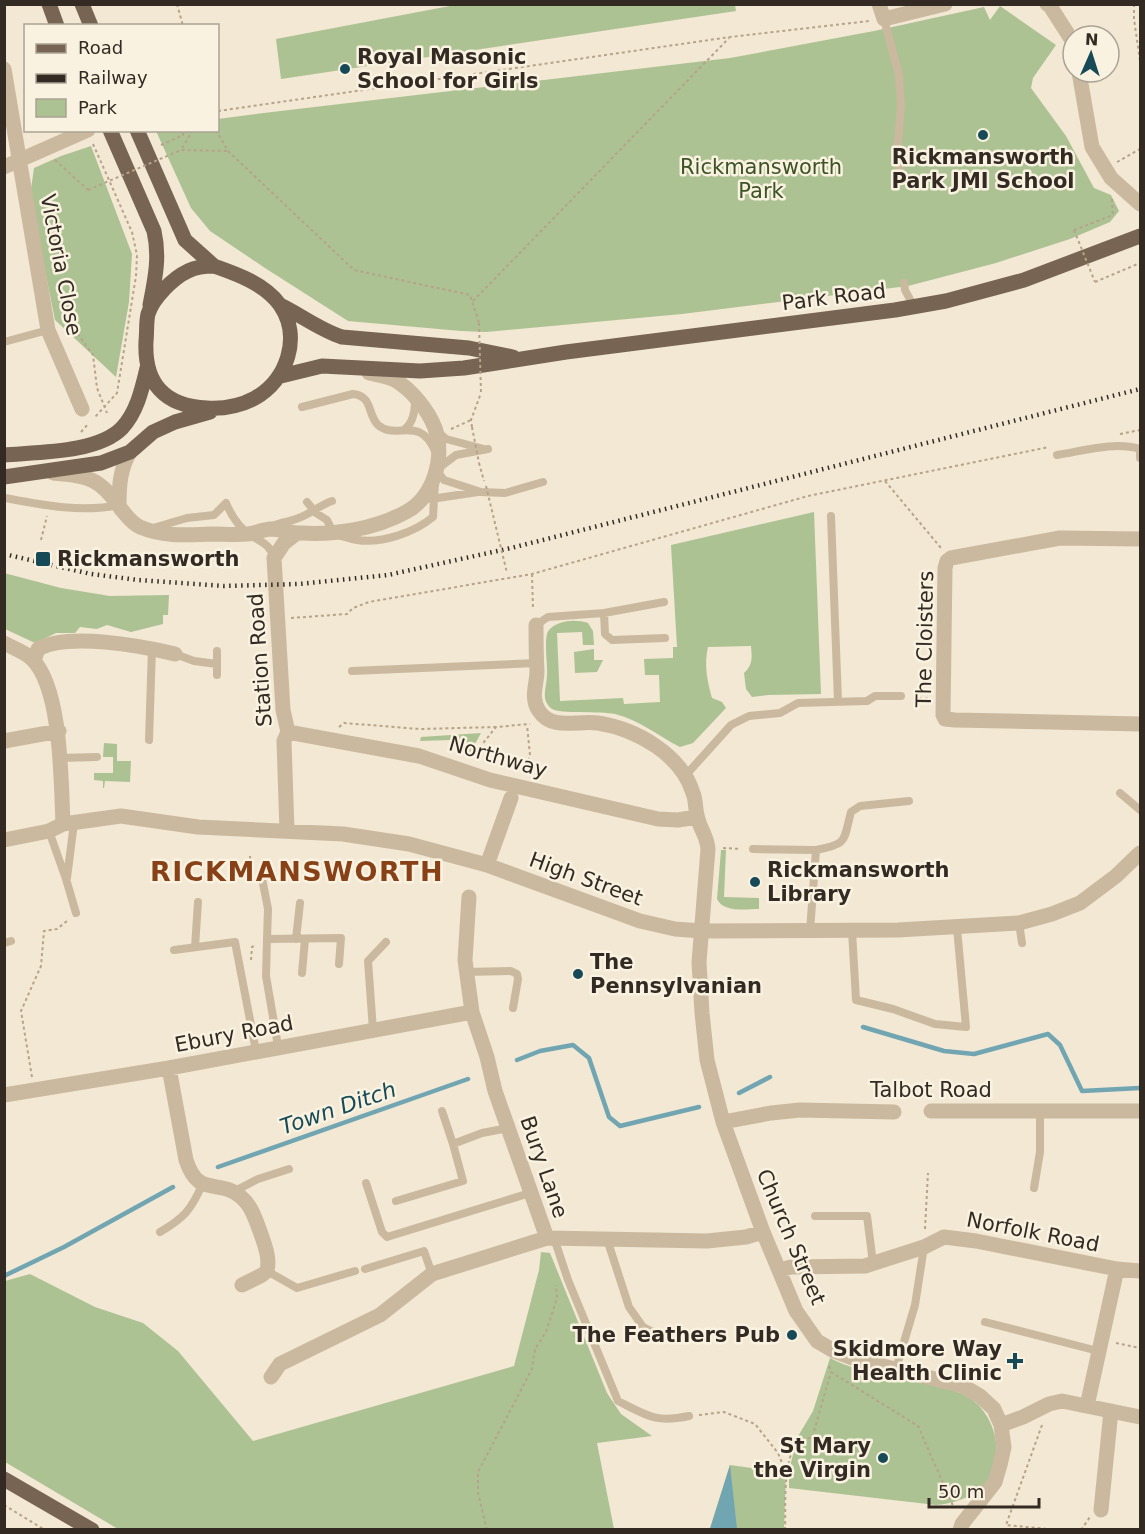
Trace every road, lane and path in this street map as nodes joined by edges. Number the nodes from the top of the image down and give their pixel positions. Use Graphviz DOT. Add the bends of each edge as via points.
graph roads {
  1 [pos="49,4"];
  2 [pos="82,4"];
  3 [pos="177,4"];
  4 [pos="945,4"];
  5 [pos="1047,4"];
  6 [pos="1134,4"];
  7 [pos="881,12"];
  8 [pos="56,24"];
  9 [pos="90,24"];
  10 [pos="182,24"];
  11 [pos="1062,24"];
  12 [pos="730,38"];
  13 [pos="1140,61"];
  14 [pos="4,69"];
  15 [pos="1081,84"];
  16 [pos="219,111"];
  17 [pos="86,132"];
  18 [pos="88,132"];
  19 [pos="111,132"];
  20 [pos="138,132"];
  21 [pos="182,132"];
  22 [pos="192,132"];
  23 [pos="217,132"];
  24 [pos="156,148"];
  25 [pos="1140,149"];
  26 [pos="44,150"];
  27 [pos="182,150"];
  28 [pos="228,151"];
  29 [pos="19,161"];
  30 [pos="4,168"];
  31 [pos="1111,178"];
  32 [pos="901,179"];
  33 [pos="1140,204"];
  34 [pos="1113,217"];
  35 [pos="1140,236"];
  36 [pos="1140,263"];
  37 [pos="214,266"];
  38 [pos="904,283"];
  39 [pos="473,301"];
  40 [pos="280,305"];
  41 [pos="914,307"];
  42 [pos="148,314"];
  43 [pos="48,330"];
  44 [pos="4,342"];
  45 [pos="523,358"];
  46 [pos="334,366"];
  47 [pos="147,368"];
  48 [pos="281,376"];
  49 [pos="414,398"];
  50 [pos="105,407"];
  51 [pos="302,407"];
  52 [pos="82,409"];
  53 [pos="221,409"];
  54 [pos="107,413"];
  55 [pos="471,420"];
  56 [pos="405,429"];
  57 [pos="452,429"];
  58 [pos="435,430"];
  59 [pos="1140,430"];
  60 [pos="1118,434"];
  61 [pos="77,436"];
  62 [pos="1051,447"];
  63 [pos="130,452"];
  64 [pos="4,455"];
  65 [pos="1057,455"];
  66 [pos="1140,458"];
  67 [pos="437,465"];
  68 [pos="38,471"];
  69 [pos="4,477"];
  70 [pos="885,481"];
  71 [pos="543,482"];
  72 [pos="484,489"];
  73 [pos="5,498"];
  74 [pos="428,500"];
  75 [pos="119,506"];
  76 [pos="310,506"];
  77 [pos="831,516"];
  78 [pos="44,525"];
  79 [pos="330,527"];
  80 [pos="267,529"];
  81 [pos="147,530"];
  82 [pos="297,533"];
  83 [pos="249,534"];
  84 [pos="41,540"];
  85 [pos="1140,540"];
  86 [pos="274,558"];
  87 [pos="951,558"];
  88 [pos="532,574"];
  89 [pos="508,579"];
  90 [pos="664,602"];
  91 [pos="604,613"];
  92 [pos="290,618"];
  93 [pos="536,625"];
  94 [pos="665,638"];
  95 [pos="4,643"];
  96 [pos="152,648"];
  97 [pos="217,651"];
  98 [pos="176,654"];
  99 [pos="34,661"];
  100 [pos="536,663"];
  101 [pos="217,664"];
  102 [pos="352,671"];
  103 [pos="217,675"];
  104 [pos="901,696"];
  105 [pos="838,701"];
  106 [pos="553,723"];
  107 [pos="527,724"];
  108 [pos="1140,724"];
  109 [pos="496,727"];
  110 [pos="337,728"];
  111 [pos="59,731"];
  112 [pos="288,732"];
  113 [pos="149,740"];
  114 [pos="4,741"];
  115 [pos="97,757"];
  116 [pos="60,758"];
  117 [pos="476,760"];
  118 [pos="527,762"];
  119 [pos="536,763"];
  120 [pos="524,773"];
  121 [pos="686,776"];
  122 [pos="1120,793"];
  123 [pos="511,798"];
  124 [pos="909,801"];
  125 [pos="1140,810"];
  126 [pos="697,817"];
  127 [pos="69,824"];
  128 [pos="49,831"];
  129 [pos="287,831"];
  130 [pos="4,840"];
  131 [pos="708,849"];
  132 [pos="753,849"];
  133 [pos="816,850"];
  134 [pos="1140,853"];
  135 [pos="487,865"];
  136 [pos="261,873"];
  137 [pos="66,879"];
  138 [pos="469,897"];
  139 [pos="198,902"];
  140 [pos="300,903"];
  141 [pos="76,913"];
  142 [pos="1019,923"];
  143 [pos="957,928"];
  144 [pos="702,931"];
  145 [pos="852,931"];
  146 [pos="810,932"];
  147 [pos="267,939"];
  148 [pos="300,939"];
  149 [pos="386,942"];
  150 [pos="1022,943"];
  151 [pos="195,947"];
  152 [pos="174,950"];
  153 [pos="339,964"];
  154 [pos="466,972"];
  155 [pos="302,973"];
  156 [pos="513,1008"];
  157 [pos="472,1012"];
  158 [pos="373,1030"];
  159 [pos="278,1046"];
  160 [pos="256,1051"];
  161 [pos="169,1068"];
  162 [pos="34,1088"];
  163 [pos="4,1095"];
  164 [pos="1040,1110"];
  165 [pos="442,1111"];
  166 [pos="931,1111"];
  167 [pos="1140,1111"];
  168 [pos="894,1112"];
  169 [pos="723,1122"];
  170 [pos="508,1128"];
  171 [pos="453,1144"];
  172 [pos="289,1169"];
  173 [pos="928,1173"];
  174 [pos="366,1183"];
  175 [pos="202,1185"];
  176 [pos="1034,1188"];
  177 [pos="233,1192"];
  178 [pos="530,1193"];
  179 [pos="396,1201"];
  180 [pos="815,1216"];
  181 [pos="160,1232"];
  182 [pos="764,1232"];
  183 [pos="550,1238"];
  184 [pos="607,1239"];
  185 [pos="924,1247"];
  186 [pos="873,1263"];
  187 [pos="364,1269"];
  188 [pos="1117,1269"];
  189 [pos="779,1270"];
  190 [pos="267,1271"];
  191 [pos="355,1271"];
  192 [pos="1140,1271"];
  193 [pos="432,1274"];
  194 [pos="556,1280"];
  195 [pos="242,1285"];
  196 [pos="985,1322"];
  197 [pos="657,1334"];
  198 [pos="1100,1346"];
  199 [pos="1140,1348"];
  200 [pos="896,1369"];
  201 [pos="271,1377"];
  202 [pos="1087,1406"];
  203 [pos="722,1407"];
  204 [pos="1038,1410"];
  205 [pos="1111,1411"];
  206 [pos="724,1412"];
  207 [pos="689,1416"];
  208 [pos="1140,1417"];
  209 [pos="1002,1425"];
  210 [pos="786,1473"];
  211 [pos="4,1479"];
  212 [pos="4,1505"];
  213 [pos="1101,1510"];
  214 [pos="1006,1525"];
  215 [pos="961,1527"];
  216 [pos="45,1530"];
  217 [pos="92,1530"];
  218 [pos="486,1530"];
  219 [pos="785,1530"];
  220 [pos="1006,1530"];
  221 [pos="1058,1530"];
  1 -- 8 [label="main road"];
  2 -- 9 [label="main road"];
  3 -- 10 [label="path"];
  4 -- 7 [label="street"];
  5 -- 11 [label="street"];
  6 -- 13 [label="path"];
  7 -- 12 [label="path"];
  7 -- 32 [label="lane" via="899,75"];
  12 -- 16 [label="path"];
  12 -- 39 [label="path"];
  14 -- 29 [label="street, Victoria Close"];
  15 -- 31 [label="street" via="1092,147"];
  17 -- 26 [label="street"];
  18 -- 50 [label="path" via="132,232 137,255 120,383"];
  19 -- 42 [label="main road" via="154,231 158,249"];
  20 -- 37 [label="main road" via="185,240"];
  21 -- 24 [label="path"];
  22 -- 27 [label="path"];
  23 -- 28 [label="path"];
  25 -- 31 [label="path" via="1109,166"];
  26 -- 27 [label="path, bridge" via="88,190"];
  26 -- 29 [label="street"];
  27 -- 28 [label="path"];
  28 -- 39 [label="path" via="354,270 470,295"];
  29 -- 30 [label="street"];
  29 -- 43 [label="street, Victoria Close"];
  31 -- 33 [label="street"];
  34 -- 36 [label="path, bridge" via="1074,230 1095,282"];
  35 -- 41 [label="main road, Park Road" via="1024,280"];
  37 -- 40 [label="main road" via="240,275"];
  37 -- 42 [label="main road" via="186,272 157,298"];
  38 -- 41 [label="lane"];
  39 -- 55 [label="path, bridge" via="479,324 481,393"];
  40 -- 45 [label="main road, Park Road" via="342,337 469,348"];
  40 -- 48 [label="main road" via="290,343"];
  41 -- 45 [label="main road, Park Road"];
  42 -- 47 [label="main road"];
  43 -- 44 [label="lane"];
  43 -- 50 [label="path" via="78,333 93,355"];
  43 -- 52 [label="street, Victoria Close"];
  45 -- 46 [label="main road, Park Road" via="464,368 420,370"];
  46 -- 48 [label="main road, Park Road"];
  46 -- 49 [label="street" via="386,376"];
  47 -- 53 [label="main road" via="154,383 177,402"];
  47 -- 64 [label="main road" via="134,412 121,429 98,444"];
  48 -- 53 [label="main road" via="245,404"];
  49 -- 56 [label="lane" via="414,415"];
  49 -- 58 [label="street"];
  50 -- 54 [label="path"];
  50 -- 61 [label="path"];
  51 -- 56 [label="lane" via="358,394 368,402 378,425 392,431"];
  53 -- 63 [label="main road" via="153,432"];
  55 -- 57 [label="path"];
  55 -- 72 [label="path, bridge"];
  56 -- 67 [label="lane" via="424,435 434,447"];
  58 -- 67 [label="street"];
  58 -- 67 [label="lane" via="446,439 488,449"];
  59 -- 60 [label="path"];
  62 -- 70 [label="path"];
  63 -- 68 [label="main road" via="101,463"];
  63 -- 75 [label="street" via="122,464"];
  65 -- 66 [label="lane" via="1129,446 1140,449"];
  67 -- 72 [label="lane" via="444,480"];
  67 -- 74 [label="street"];
  68 -- 69 [label="main road"];
  68 -- 75 [label="street" via="94,479"];
  70 -- 87 [label="path"];
  70 -- 88 [label="path" via="808,496"];
  71 -- 72 [label="lane" via="505,493"];
  72 -- 74 [label="lane"];
  72 -- 89 [label="path, bridge"];
  73 -- 75 [label="lane" via="49,507"];
  74 -- 79 [label="street" via="390,519"];
  75 -- 81 [label="street" via="130,521"];
  76 -- 79 [label="lane"];
  76 -- 79 [label="lane" via="332,501"];
  76 -- 80 [label="lane" via="297,519"];
  77 -- 105 [label="lane"];
  78 -- 84 [label="path"];
  79 -- 82 [label="street"];
  80 -- 82 [label="street"];
  80 -- 83 [label="street"];
  81 -- 83 [label="street" via="167,535"];
  81 -- 83 [label="lane" via="214,515 226,503"];
  82 -- 86 [label="street"];
  83 -- 86 [label="lane" via="265,543"];
  85 -- 87 [label="street, The Cloisters" via="1060,538"];
  86 -- 112 [label="street, Station Road" via="283,710"];
  87 -- 108 [label="street, The Cloisters" via="945,568 945,719"];
  88 -- 89 [label="path"];
  88 -- 93 [label="path"];
  89 -- 92 [label="path" via="369,602 347,614"];
  90 -- 91 [label="lane"];
  91 -- 93 [label="lane" via="548,617"];
  91 -- 94 [label="lane" via="605,634 612,640"];
  93 -- 100 [label="street"];
  95 -- 99 [label="street"];
  96 -- 98 [label="street"];
  96 -- 99 [label="street" via="67,640 38,649"];
  96 -- 113 [label="lane"];
  97 -- 101 [label="lane"];
  98 -- 101 [label="lane"];
  99 -- 111 [label="street" via="45,678"];
  100 -- 102 [label="lane"];
  100 -- 106 [label="street" via="535,702 537,709"];
  101 -- 103 [label="lane"];
  104 -- 105 [label="lane"];
  105 -- 121 [label="lane" via="798,703 787,711 749,716 731,724"];
  106 -- 107 [label="path"];
  106 -- 121 [label="street" via="596,723 631,733 654,745"];
  107 -- 109 [label="path"];
  107 -- 118 [label="path"];
  109 -- 110 [label="path" via="420,729 344,723"];
  109 -- 117 [label="path" via="480,747"];
  111 -- 114 [label="street"];
  111 -- 116 [label="street"];
  112 -- 126 [label="street, Northway" via="419,756 490,780 658,819"];
  112 -- 129 [label="street, Station Road" via="284,741"];
  115 -- 116 [label="lane"];
  116 -- 127 [label="street"];
  118 -- 119 [label="path"];
  118 -- 120 [label="path"];
  121 -- 126 [label="street"];
  122 -- 125 [label="lane"];
  123 -- 135 [label="street"];
  124 -- 133 [label="lane" via="860,806 851,812 844,840 838,846"];
  126 -- 131 [label="street"];
  127 -- 128 [label="street, High Street"];
  127 -- 129 [label="street, High Street" via="121,816 198,826"];
  127 -- 137 [label="lane"];
  128 -- 130 [label="street, High Street"];
  128 -- 137 [label="lane"];
  129 -- 135 [label="street, High Street" via="409,844"];
  131 -- 132 [label="path"];
  131 -- 144 [label="street"];
  132 -- 133 [label="lane"];
  133 -- 146 [label="lane"];
  134 -- 142 [label="street, High Street" via="1080,903"];
  135 -- 144 [label="street, High Street" via="640,921 675,930"];
  136 -- 147 [label="lane" via="268,909"];
  137 -- 141 [label="lane"];
  138 -- 154 [label="street, Bury Lane"];
  139 -- 151 [label="lane"];
  140 -- 148 [label="lane"];
  141 -- 162 [label="path" via="57,929 44,931 41,966 21,1011"];
  142 -- 143 [label="street, High Street"];
  142 -- 150 [label="lane"];
  143 -- 145 [label="street, High Street"];
  143 -- 145 [label="lane" via="966,1027 935,1024 856,1000"];
  144 -- 146 [label="street, High Street"];
  144 -- 169 [label="street, Church Street" via="699,962 707,1060"];
  145 -- 146 [label="street, High Street"];
  147 -- 148 [label="lane"];
  147 -- 159 [label="lane" via="266,976"];
  148 -- 153 [label="lane" via="341,939"];
  148 -- 155 [label="lane"];
  149 -- 158 [label="lane" via="368,961"];
  151 -- 152 [label="lane"];
  151 -- 160 [label="lane" via="235,942"];
  154 -- 156 [label="lane" via="517,974"];
  154 -- 157 [label="street, Bury Lane"];
  157 -- 158 [label="street, Ebury Road"];
  157 -- 170 [label="street, Bury Lane"];
  158 -- 159 [label="street, Ebury Road"];
  159 -- 160 [label="street, Ebury Road"];
  160 -- 161 [label="street, Ebury Road"];
  161 -- 162 [label="street, Ebury Road"];
  161 -- 175 [label="street" via="186,1160 191,1174"];
  162 -- 163 [label="street, Ebury Road"];
  164 -- 166 [label="street, Talbot Road"];
  164 -- 167 [label="street, Talbot Road"];
  164 -- 176 [label="lane" via="1040,1152"];
  165 -- 171 [label="lane"];
  168 -- 169 [label="street, Talbot Road" via="800,1110"];
  169 -- 182 [label="street, Church Street"];
  170 -- 171 [label="lane"];
  170 -- 178 [label="street, Bury Lane"];
  171 -- 179 [label="lane" via="463,1181"];
  172 -- 177 [label="lane"];
  173 -- 185 [label="path"];
  174 -- 178 [label="lane" via="387,1238"];
  175 -- 177 [label="street"];
  175 -- 181 [label="lane" via="183,1218"];
  177 -- 190 [label="street" via="244,1199 255,1218 267,1251"];
  178 -- 183 [label="street, Bury Lane"];
  180 -- 186 [label="lane" via="867,1216"];
  182 -- 184 [label="street, Bury Lane" via="707,1240"];
  182 -- 189 [label="street, Church Street"];
  183 -- 184 [label="street, Bury Lane"];
  183 -- 193 [label="street"];
  183 -- 207 [label="lane" via="618,1401 655,1419"];
  184 -- 197 [label="lane" via="629,1307 643,1327"];
  185 -- 186 [label="street, Norfolk Road"];
  185 -- 188 [label="street, Norfolk Road" via="944,1237 976,1240"];
  185 -- 200 [label="lane" via="915,1305"];
  186 -- 189 [label="street, Norfolk Road"];
  187 -- 193 [label="lane" via="424,1251"];
  188 -- 192 [label="street, Norfolk Road"];
  188 -- 198 [label="street"];
  189 -- 200 [label="street, Church Street" via="796,1311 817,1341 855,1359"];
  190 -- 191 [label="lane" via="297,1288"];
  190 -- 195 [label="street"];
  193 -- 201 [label="street" via="380,1315 280,1365"];
  194 -- 218 [label="path" via="557,1298 546,1332 535,1349 532,1369 478,1472"];
  196 -- 198 [label="lane"];
  198 -- 199 [label="path"];
  198 -- 202 [label="street"];
  200 -- 209 [label="street, Church Street" via="963,1386 994,1409"];
  202 -- 204 [label="street" via="1062,1401"];
  202 -- 205 [label="street"];
  203 -- 206 [label="path"];
  204 -- 209 [label="street"];
  204 -- 214 [label="path" via="1042,1423"];
  205 -- 208 [label="street"];
  205 -- 213 [label="street"];
  206 -- 207 [label="path"];
  206 -- 210 [label="path" via="755,1424 778,1453"];
  209 -- 215 [label="street" via="1004,1447 995,1482"];
  210 -- 215 [label="path" via="794,1446 800,1439 812,1438 831,1372 918,1426"];
  210 -- 219 [label="path"];
  211 -- 217 [label="main road"];
  212 -- 216 [label="path"];
  214 -- 220 [label="path"];
  214 -- 221 [label="path"];
}
